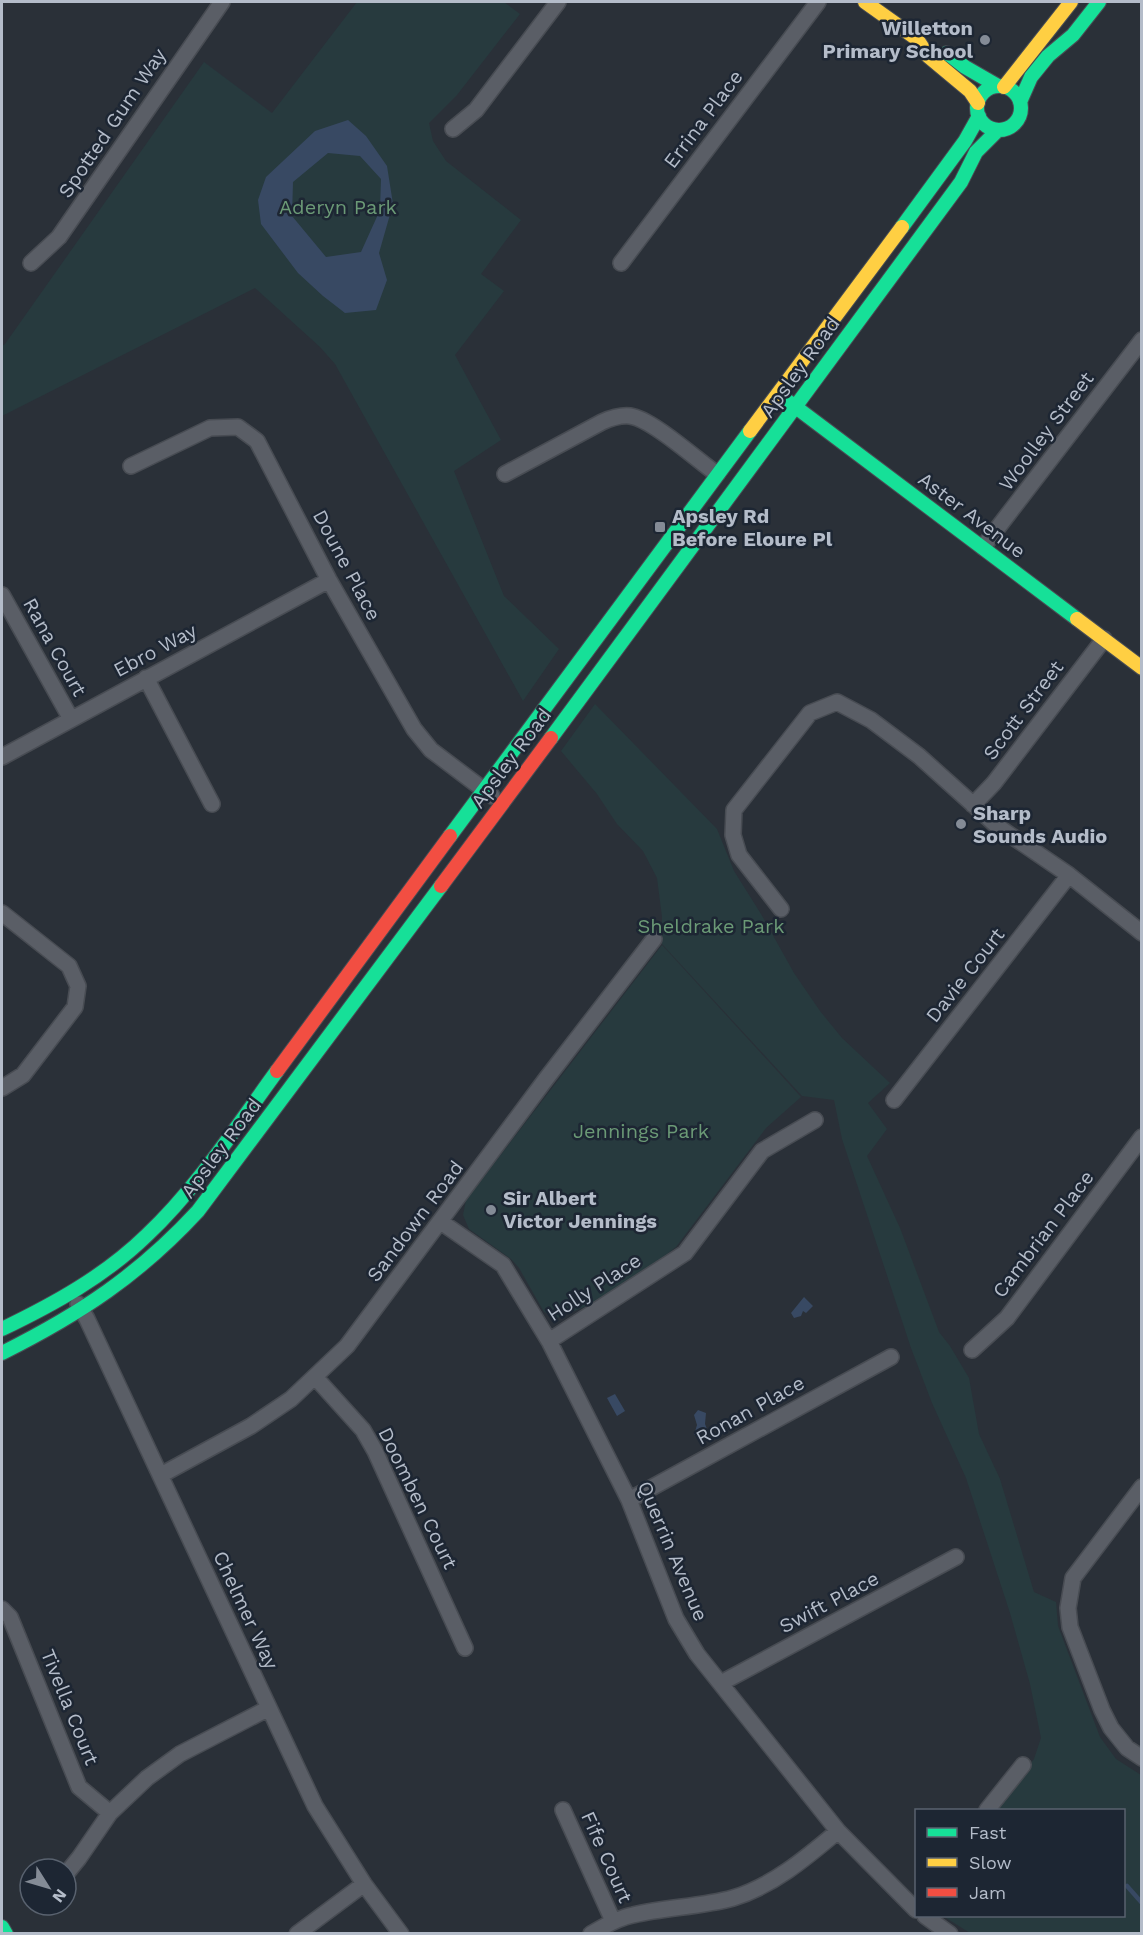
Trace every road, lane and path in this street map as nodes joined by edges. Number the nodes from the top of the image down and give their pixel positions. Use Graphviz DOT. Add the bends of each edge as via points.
graph roads {
  1 [pos="222,2"];
  2 [pos="558,2"];
  3 [pos="818,2"];
  4 [pos="865,2"];
  5 [pos="1071,2"];
  6 [pos="1099,2"];
  7 [pos="917,39"];
  8 [pos="1001,86"];
  9 [pos="1020,102"];
  10 [pos="979,110"];
  11 [pos="453,129"];
  12 [pos="998,130"];
  13 [pos="31,263"];
  14 [pos="621,263"];
  15 [pos="1142,340"];
  16 [pos="778,393"];
  17 [pos="796,406"];
  18 [pos="131,466"];
  19 [pos="505,474"];
  20 [pos="717,474"];
  21 [pos="983,547"];
  22 [pos="329,580"];
  23 [pos="2,595"];
  24 [pos="1104,639"];
  25 [pos="1142,668"];
  26 [pos="146,678"];
  27 [pos="71,719"];
  28 [pos="2,757"];
  29 [pos="484,790"];
  30 [pos="501,803"];
  31 [pos="212,804"];
  32 [pos="973,805"];
  33 [pos="1069,875"];
  34 [pos="781,909"];
  35 [pos="2,913"];
  36 [pos="1142,933"];
  37 [pos="654,939"];
  38 [pos="2,1088"];
  39 [pos="894,1100"];
  40 [pos="815,1120"];
  41 [pos="1142,1137"];
  42 [pos="441,1222"];
  43 [pos="71,1293"];
  44 [pos="82,1311"];
  45 [pos="2,1329"];
  46 [pos="549,1341"];
  47 [pos="972,1350"];
  48 [pos="2,1353"];
  49 [pos="891,1357"];
  50 [pos="316,1378"];
  51 [pos="161,1475"];
  52 [pos="1142,1487"];
  53 [pos="629,1500"];
  54 [pos="956,1557"];
  55 [pos="2,1609"];
  56 [pos="465,1648"];
  57 [pos="721,1683"];
  58 [pos="269,1708"];
  59 [pos="1142,1758"];
  60 [pos="1023,1765"];
  61 [pos="988,1809"];
  62 [pos="563,1810"];
  63 [pos="110,1813"];
  64 [pos="838,1831"];
  65 [pos="78,1859"];
  66 [pos="364,1884"];
  67 [pos="914,1904"];
  68 [pos="926,1917"];
  69 [pos="613,1921"];
  70 [pos="2,1927"];
  71 [pos="6,1934"];
  72 [pos="297,1934"];
  73 [pos="401,1934"];
  74 [pos="591,1934"];
  75 [pos="950,1934"];
  1 -- 13 [label="street, Spotted Gum Way" via="60,237"];
  2 -- 11 [label="street" via="476,110"];
  3 -- 14 [label="street, Errina Place"];
  4 -- 7 [label="main road"];
  5 -- 8 [label="main road, Apsley Road"];
  6 -- 9 [label="main road, Apsley Road" via="1031,77"];
  7 -- 8 [label="main road" via="936,45 965,67"];
  7 -- 10 [label="main road" via="928,56 970,91"];
  8 -- 9 [label="main road" via="1014,92"];
  8 -- 10 [label="main road, Apsley Road" via="985,91"];
  9 -- 12 [label="main road, Apsley Road" via="1016,122"];
  10 -- 12 [label="main road" via="987,125"];
  10 -- 16 [label="main road, Apsley Road" via="965,141"];
  12 -- 17 [label="main road, Apsley Road" via="976,152 961,182"];
  15 -- 21 [label="street, Woolley Street"];
  16 -- 17 [label="main road, Aster Avenue"];
  16 -- 20 [label="main road, Apsley Road"];
  17 -- 21 [label="main road, Aster Avenue"];
  17 -- 30 [label="main road, Apsley Road"];
  18 -- 22 [label="street, Doune Place" via="210,428 238,427 257,441"];
  19 -- 20 [label="street" via="602,422 630,416 654,427"];
  20 -- 29 [label="main road, Apsley Road"];
  21 -- 24 [label="main road, Aster Avenue"];
  22 -- 26 [label="street, Ebro Way"];
  22 -- 29 [label="street, Doune Place" via="422,740"];
  23 -- 27 [label="street, Rana Court"];
  24 -- 25 [label="main road, Aster Avenue"];
  24 -- 32 [label="street, Scott Street"];
  26 -- 27 [label="street, Ebro Way"];
  26 -- 31 [label="street"];
  27 -- 28 [label="street, Ebro Way"];
  29 -- 30 [label="street, Doune Place"];
  29 -- 43 [label="main road, Apsley Road" via="182,1198 139,1243"];
  30 -- 44 [label="main road, Apsley Road" via="198,1211 147,1264"];
  32 -- 33 [label="street"];
  32 -- 34 [label="street" via="919,756 871,720 837,702 810,713 734,810 733,835 739,855"];
  33 -- 36 [label="street"];
  33 -- 39 [label="street, Davie Court"];
  35 -- 38 [label="street" via="69,966 78,986 75,1007 22,1076"];
  37 -- 42 [label="street, Sandown Road"];
  40 -- 46 [label="street, Holly Place" via="762,1151 685,1253"];
  41 -- 47 [label="street, Cambrian Place" via="1007,1318"];
  42 -- 46 [label="street, Querrin Avenue" via="503,1265"];
  42 -- 50 [label="street, Sandown Road" via="347,1346"];
  43 -- 44 [label="street, Chelmer Way"];
  43 -- 45 [label="main road, Apsley Road"];
  44 -- 48 [label="main road, Apsley Road"];
  44 -- 51 [label="street, Chelmer Way"];
  46 -- 53 [label="street, Querrin Avenue"];
  49 -- 53 [label="street, Ronan Place"];
  50 -- 51 [label="street, Sandown Road" via="251,1426"];
  50 -- 56 [label="street, Doomben Court" via="351,1416 375,1451"];
  51 -- 58 [label="street, Chelmer Way"];
  52 -- 59 [label="street" via="1073,1578 1068,1608 1070,1627 1102,1710 1127,1748"];
  53 -- 57 [label="street, Querrin Avenue" via="676,1619"];
  54 -- 57 [label="street, Swift Place"];
  55 -- 63 [label="street, Tivella Court" via="10,1617 80,1787"];
  57 -- 64 [label="street, Querrin Avenue"];
  58 -- 63 [label="street" via="180,1754"];
  58 -- 66 [label="street, Chelmer Way" via="315,1806"];
  60 -- 61 [label="street"];
  62 -- 69 [label="street, Fife Court"];
  63 -- 65 [label="street"];
  64 -- 67 [label="street, Querrin Avenue"];
  64 -- 69 [label="street" via="793,1868 735,1897"];
  66 -- 72 [label="street"];
  66 -- 73 [label="street, Chelmer Way"];
  68 -- 75 [label="street"];
  69 -- 74 [label="street"];
  70 -- 71 [label="main road"];
}
